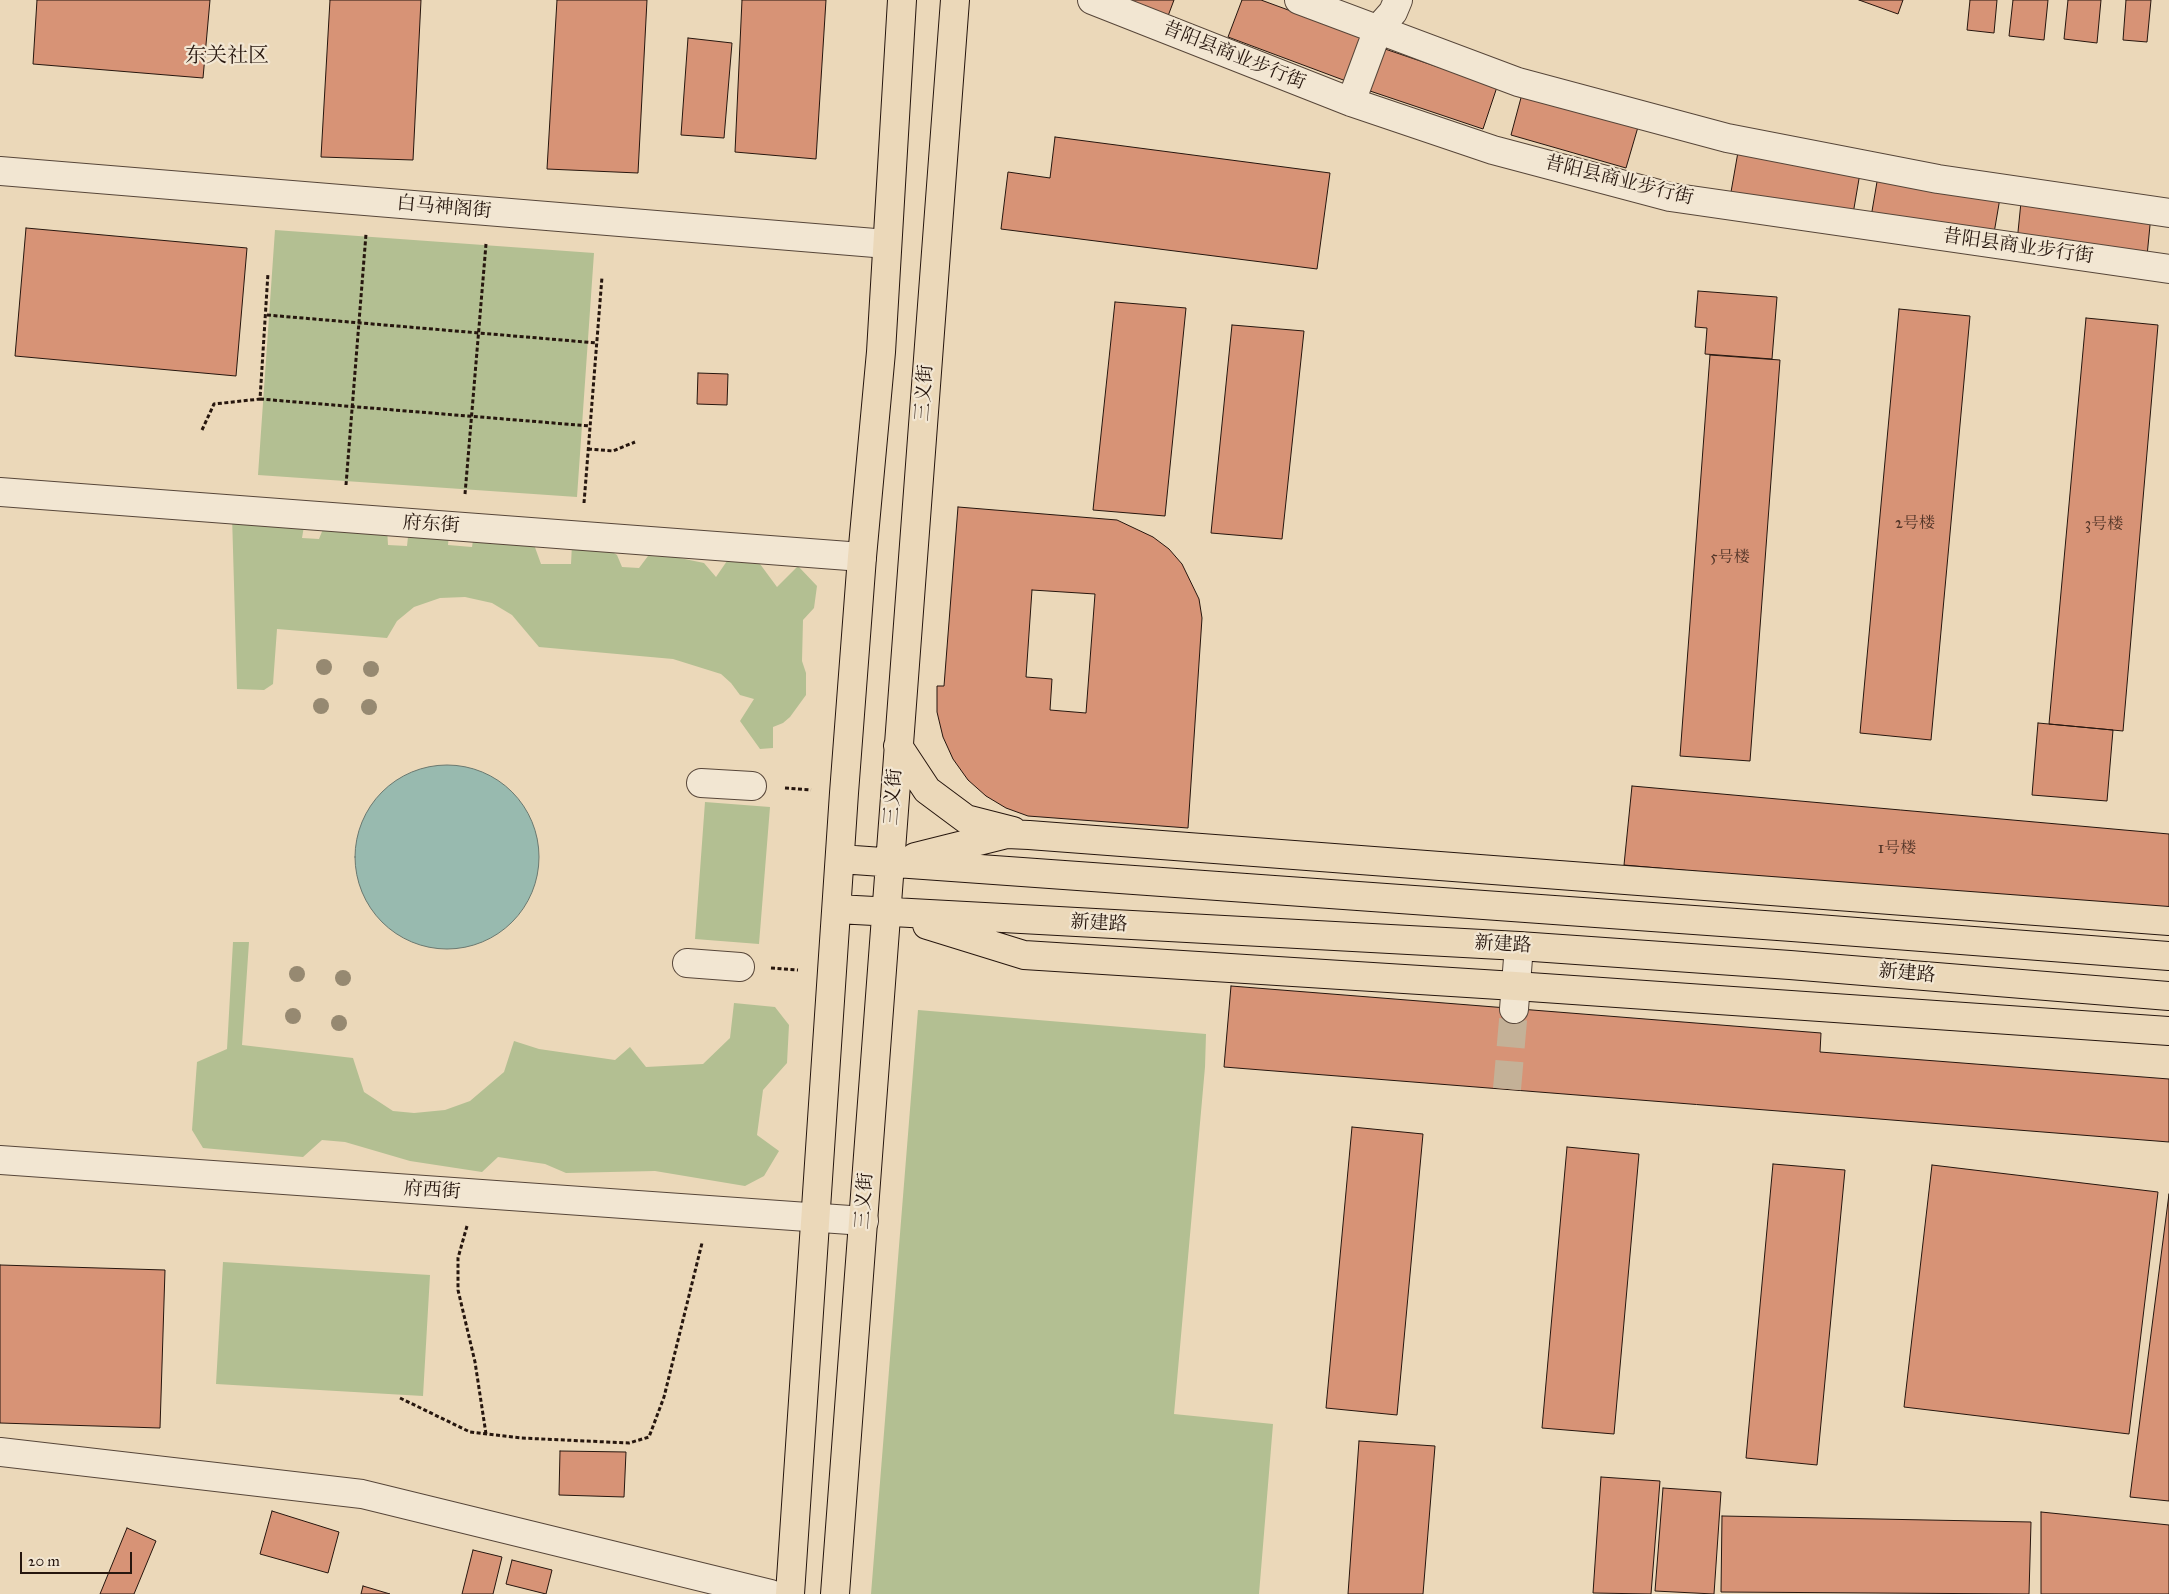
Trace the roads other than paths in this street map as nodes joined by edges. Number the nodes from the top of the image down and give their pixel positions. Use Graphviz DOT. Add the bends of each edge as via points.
graph roads {
  1 [pos="902,0"];
  2 [pos="955,0"];
  3 [pos="1092,0"];
  4 [pos="1299,0"];
  5 [pos="1398,0"];
  6 [pos="1378,29"];
  7 [pos="1351,102"];
  8 [pos="0,171"];
  9 [pos="2169,213"];
  10 [pos="887,244"];
  11 [pos="2169,269"];
  12 [pos="0,492"];
  13 [pos="862,557"];
  14 [pos="898,746"];
  15 [pos="701,783"];
  16 [pos="752,786"];
  17 [pos="1029,835"];
  18 [pos="840,859"];
  19 [pos="890,863"];
  20 [pos="837,909"];
  21 [pos="887,913"];
  22 [pos="2169,921"];
  23 [pos="1519,946"];
  24 [pos="2169,956"];
  25 [pos="687,964"];
  26 [pos="740,967"];
  27 [pos="2169,996"];
  28 [pos="1514,997"];
  29 [pos="2169,1031"];
  30 [pos="0,1160"];
  31 [pos="816,1218"];
  32 [pos="864,1221"];
  33 [pos="0,1452"];
  34 [pos="772,1594"];
  35 [pos="790,1594"];
  36 [pos="835,1594"];
  1 -- 10 [label="main road"];
  2 -- 14 [label="main road, 三义街"];
  3 -- 7 [label="street, 昔阳县商业步行街"];
  4 -- 6 [label="street"];
  5 -- 6 [label="street" via="1393,12"];
  6 -- 7 [label="street"];
  6 -- 9 [label="street" via="1518,82 1727,138 1938,179"];
  7 -- 11 [label="street, 昔阳县商业步行街" via="1492,150 1670,197"];
  8 -- 10 [label="street, 白马神阁街"];
  10 -- 13 [label="main road" via="881,352"];
  12 -- 13 [label="street, 府东街"];
  13 -- 18 [label="main road"];
  14 -- 17 [label="main road" via="927,790 966,819"];
  14 -- 19 [label="main road, 三义街"];
  15 -- 16 [label="street"];
  17 -- 19 [label="main road" via="1007,834"];
  17 -- 22 [label="main road"];
  18 -- 19 [label="main road, 新建路"];
  18 -- 20 [label="main road"];
  19 -- 21 [label="main road, 三义街"];
  19 -- 24 [label="main road, 新建路"];
  20 -- 21 [label="main road, 新建路"];
  20 -- 31 [label="main road"];
  21 -- 23 [label="main road, 新建路"];
  21 -- 28 [label="main road" via="1024,955"];
  21 -- 32 [label="main road, 三义街"];
  23 -- 27 [label="main road, 新建路"];
  23 -- 28 [label="street"];
  25 -- 26 [label="street"];
  28 -- 29 [label="main road"];
  30 -- 31 [label="street, 府西街"];
  31 -- 32 [label="street, 府西街"];
  31 -- 35 [label="main road"];
  32 -- 36 [label="main road, 三义街"];
  33 -- 34 [label="street" via="362,1494"];
}
